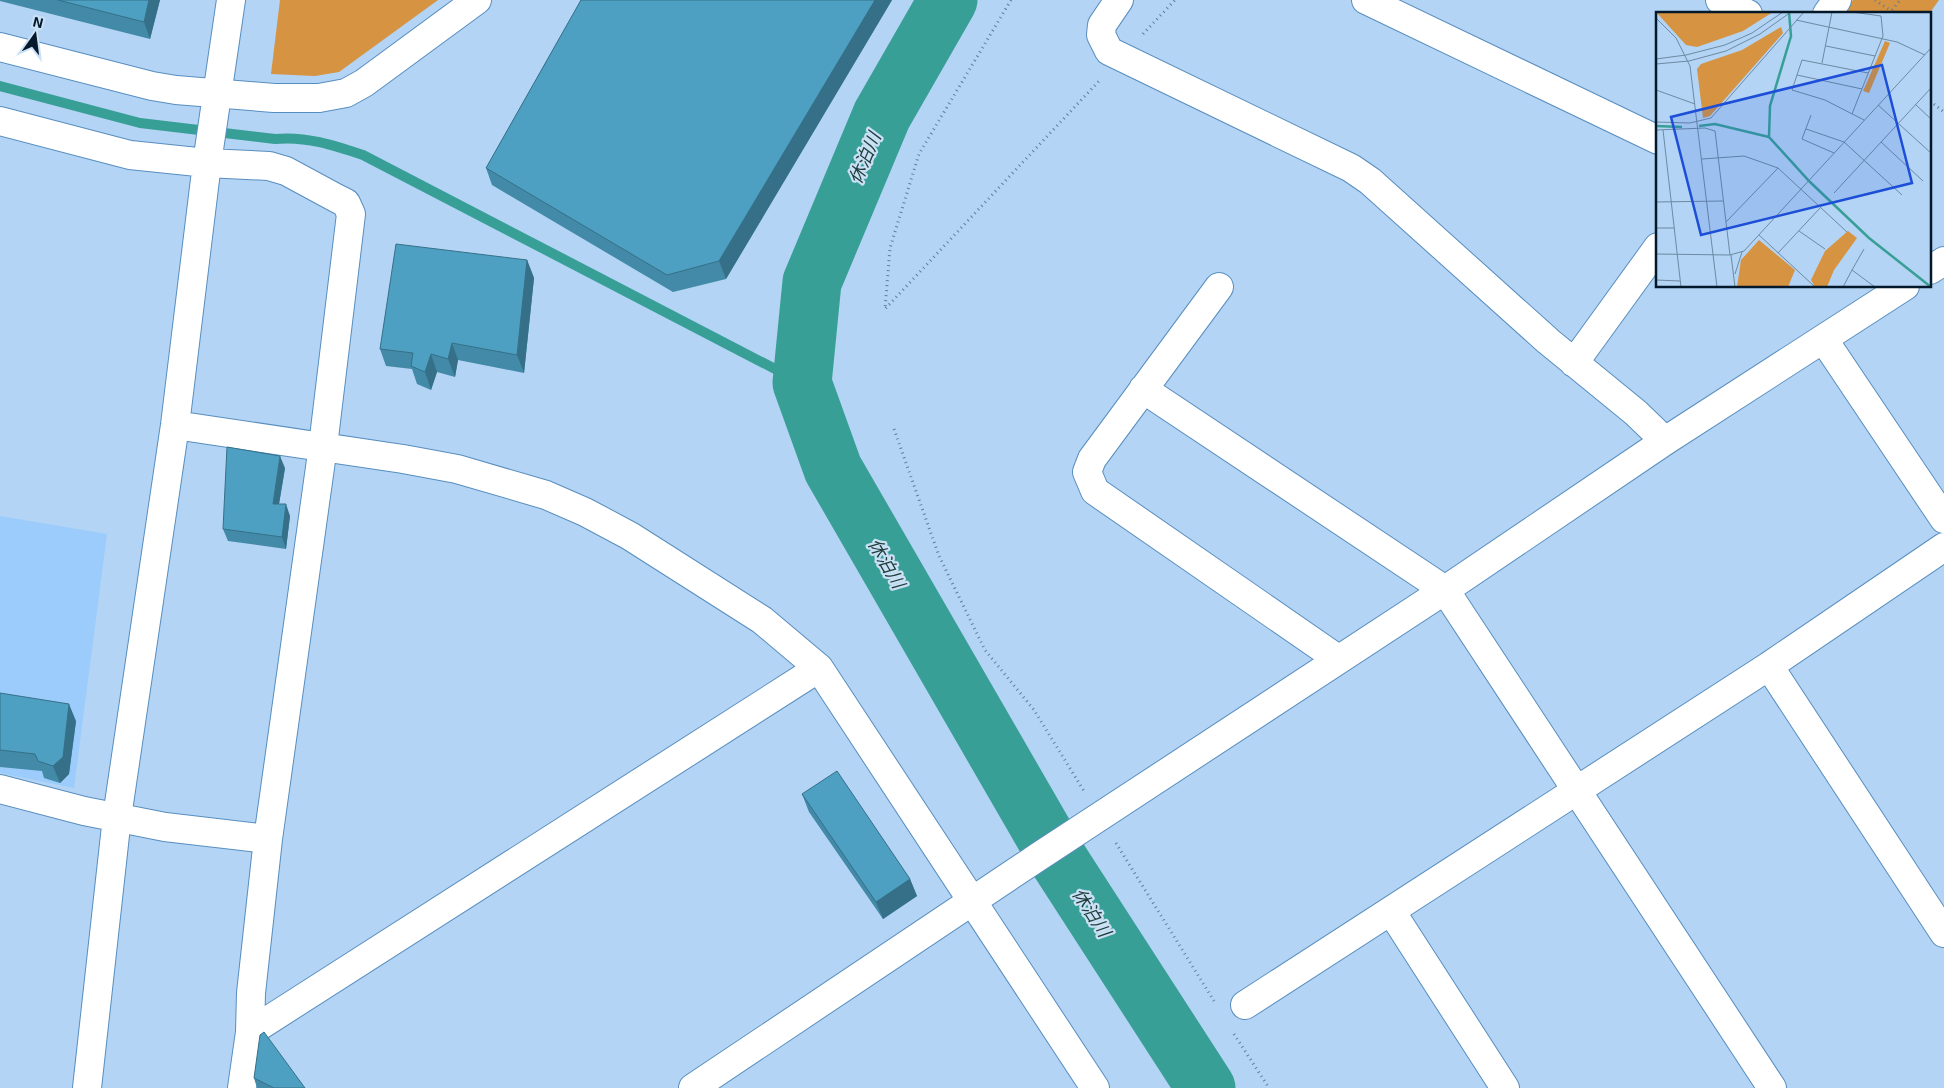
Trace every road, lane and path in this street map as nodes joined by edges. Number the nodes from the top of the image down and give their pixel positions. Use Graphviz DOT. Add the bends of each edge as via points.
graph roads {
  1 [pos="231,0"];
  2 [pos="478,0"];
  3 [pos="1011,0"];
  4 [pos="1118,0"];
  5 [pos="1175,0"];
  6 [pos="1366,0"];
  7 [pos="1720,0"];
  8 [pos="1837,0"];
  9 [pos="1875,0"];
  10 [pos="1900,0"];
  11 [pos="1744,12"];
  12 [pos="1828,12"];
  13 [pos="1890,12"];
  14 [pos="1141,36"];
  15 [pos="0,48"];
  16 [pos="1101,79"];
  17 [pos="217,103"];
  18 [pos="1932,103"];
  19 [pos="1944,112"];
  20 [pos="0,121"];
  21 [pos="1656,139"];
  22 [pos="208,155"];
  23 [pos="1656,251"];
  24 [pos="1944,261"];
  25 [pos="1932,269"];
  26 [pos="1219,287"];
  27 [pos="1903,288"];
  28 [pos="1824,340"];
  29 [pos="1574,363"];
  30 [pos="1143,389"];
  31 [pos="175,425"];
  32 [pos="894,429"];
  33 [pos="1666,441"];
  34 [pos="323,446"];
  35 [pos="1944,519"];
  36 [pos="1944,547"];
  37 [pos="1445,590"];
  38 [pos="1338,659"];
  39 [pos="1769,666"];
  40 [pos="819,668"];
  41 [pos="0,788"];
  42 [pos="1577,790"];
  43 [pos="117,817"];
  44 [pos="1094,821"];
  45 [pos="268,839"];
  46 [pos="972,901"];
  47 [pos="1391,911"];
  48 [pos="1944,933"];
  49 [pos="1234,1010"];
  50 [pos="250,1032"];
  51 [pos="87,1088"];
  52 [pos="242,1088"];
  53 [pos="693,1088"];
  54 [pos="1095,1088"];
  55 [pos="1268,1088"];
  56 [pos="1505,1088"];
  57 [pos="1772,1088"];
  1 -- 17 [label="street"];
  2 -- 17 [label="street" via="346,93 319,98"];
  3 -- 16 [label="path" via="919,154 890,248 886,309"];
  4 -- 29 [label="street" via="1102,25 1100,35 1109,50 1351,168 1370,181"];
  5 -- 14 [label="path"];
  6 -- 21 [label="street"];
  7 -- 11 [label="street"];
  8 -- 12 [label="street"];
  9 -- 13 [label="path"];
  10 -- 13 [label="path"];
  15 -- 17 [label="street"];
  17 -- 22 [label="street"];
  18 -- 19 [label="path"];
  20 -- 22 [label="street" via="130,155"];
  22 -- 31 [label="street"];
  22 -- 34 [label="street" via="286,170 346,203 351,214"];
  23 -- 29 [label="street"];
  24 -- 25 [label="street"];
  26 -- 30 [label="street"];
  27 -- 28 [label="street"];
  28 -- 33 [label="street"];
  28 -- 35 [label="street"];
  29 -- 33 [label="street"];
  30 -- 37 [label="street"];
  30 -- 38 [label="street" via="1092,459 1087,472 1095,492"];
  31 -- 34 [label="street"];
  31 -- 43 [label="street"];
  32 -- 44 [label="path" via="939,556 984,650 1034,710"];
  33 -- 37 [label="street"];
  34 -- 40 [label="street" via="457,469 546,495 586,512 630,536 762,620"];
  34 -- 45 [label="street"];
  36 -- 39 [label="street"];
  37 -- 38 [label="street"];
  37 -- 42 [label="street"];
  38 -- 44 [label="street"];
  39 -- 42 [label="street"];
  39 -- 48 [label="street"];
  40 -- 46 [label="street"];
  40 -- 50 [label="street"];
  41 -- 43 [label="street"];
  42 -- 47 [label="street"];
  42 -- 57 [label="street"];
  43 -- 45 [label="street" via="165,827"];
  43 -- 51 [label="street"];
  44 -- 46 [label="street"];
  44 -- 49 [label="path"];
  45 -- 50 [label="street"];
  46 -- 53 [label="street"];
  46 -- 54 [label="street"];
  47 -- 49 [label="street"];
  47 -- 56 [label="street"];
  49 -- 55 [label="path"];
  50 -- 52 [label="street"];
}
